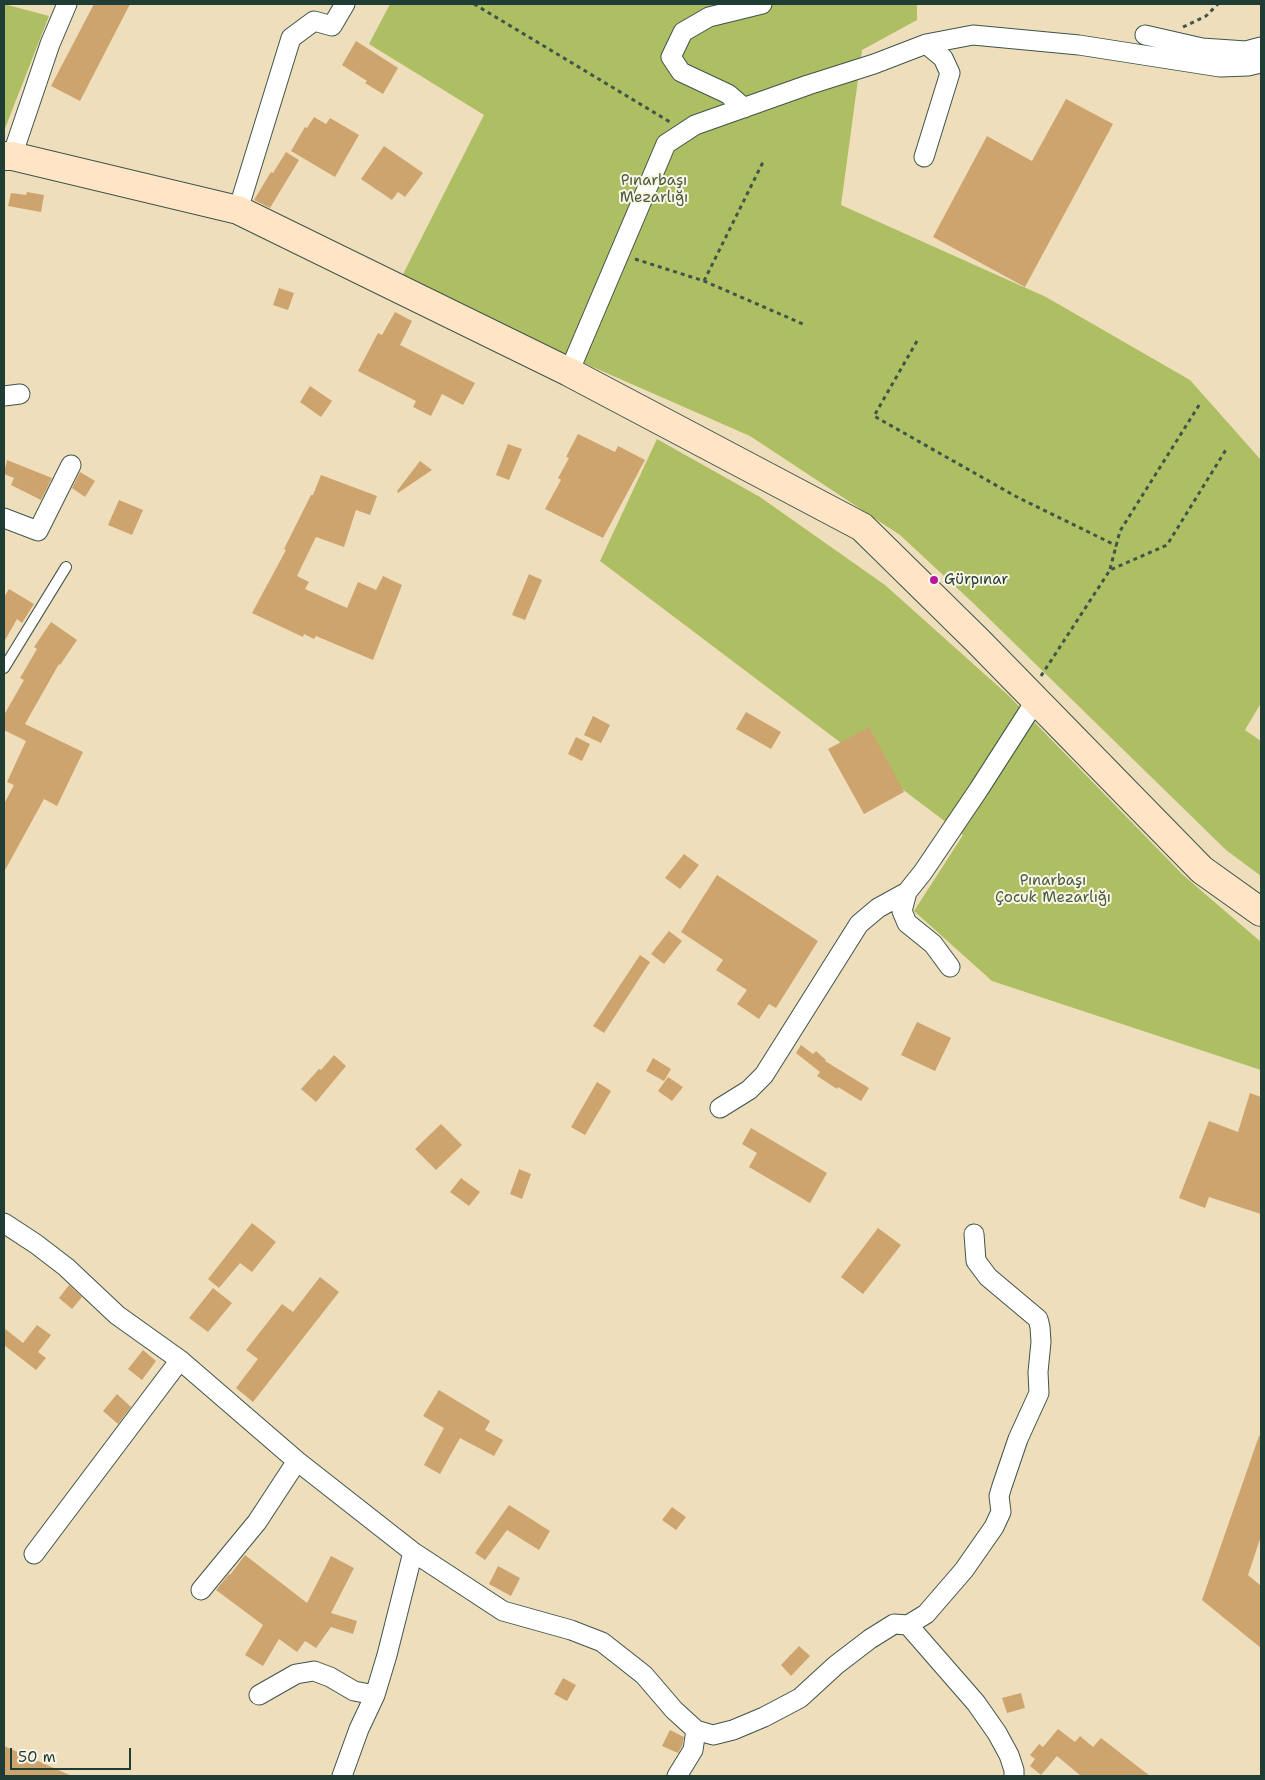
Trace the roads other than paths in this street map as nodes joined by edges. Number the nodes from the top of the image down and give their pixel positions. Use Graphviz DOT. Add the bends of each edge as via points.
graph roads {
  1 [pos="67,4"];
  2 [pos="345,4"];
  3 [pos="762,4"];
  4 [pos="1145,35"];
  5 [pos="926,44"];
  6 [pos="1261,47"];
  7 [pos="1261,63"];
  8 [pos="744,108"];
  9 [pos="8,156"];
  10 [pos="924,157"];
  11 [pos="238,210"];
  12 [pos="569,372"];
  13 [pos="71,465"];
  14 [pos="4,518"];
  15 [pos="66,568"];
  16 [pos="4,668"];
  17 [pos="1033,696"];
  18 [pos="907,892"];
  19 [pos="1261,912"];
  20 [pos="950,967"];
  21 [pos="720,1108"];
  22 [pos="4,1223"];
  23 [pos="974,1234"];
  24 [pos="180,1360"];
  25 [pos="296,1461"];
  26 [pos="413,1552"];
  27 [pos="34,1554"];
  28 [pos="201,1590"];
  29 [pos="908,1625"];
  30 [pos="258,1695"];
  31 [pos="375,1695"];
  32 [pos="696,1730"];
  33 [pos="342,1776"];
  34 [pos="677,1776"];
  35 [pos="1014,1776"];
  1 -- 9 [label="street"];
  2 -- 11 [label="street" via="332,26 314,21 292,38"];
  3 -- 8 [label="street" via="708,17 683,32 672,57 681,72 728,94"];
  4 -- 6 [label="street" via="1202,48 1246,51"];
  5 -- 7 [label="street" via="973,35 1079,45 1220,67"];
  5 -- 8 [label="street"];
  5 -- 10 [label="street" via="943,58 950,73"];
  8 -- 12 [label="street" via="695,126 666,144"];
  9 -- 11 [label="main road"];
  11 -- 12 [label="main road"];
  12 -- 17 [label="main road" via="862,527"];
  13 -- 14 [label="street" via="38,531"];
  15 -- 16 [label="lane"];
  17 -- 18 [label="street" via="979,789"];
  17 -- 19 [label="main road" via="1202,870"];
  18 -- 20 [label="street" via="902,911 907,923 933,944"];
  18 -- 21 [label="street" via="878,908 859,924 764,1075 750,1090"];
  22 -- 24 [label="street" via="66,1267 117,1315"];
  23 -- 29 [label="street" via="976,1261 988,1278 1038,1319 1041,1342 1039,1393 1018,1439 1002,1486 999,1496 1001,1512 994,1527 964,1570 926,1614"];
  24 -- 25 [label="street"];
  24 -- 27 [label="street"];
  25 -- 26 [label="street"];
  25 -- 28 [label="street" via="257,1522"];
  26 -- 31 [label="street"];
  26 -- 32 [label="street" via="503,1611 602,1642 644,1675"];
  29 -- 32 [label="street" via="894,1624 870,1639 836,1664 800,1698 764,1717 714,1735"];
  29 -- 35 [label="street" via="997,1733 1009,1755"];
  30 -- 31 [label="street" via="296,1674 314,1671 354,1691"];
  31 -- 33 [label="street"];
  32 -- 34 [label="street" via="693,1750"];
}
